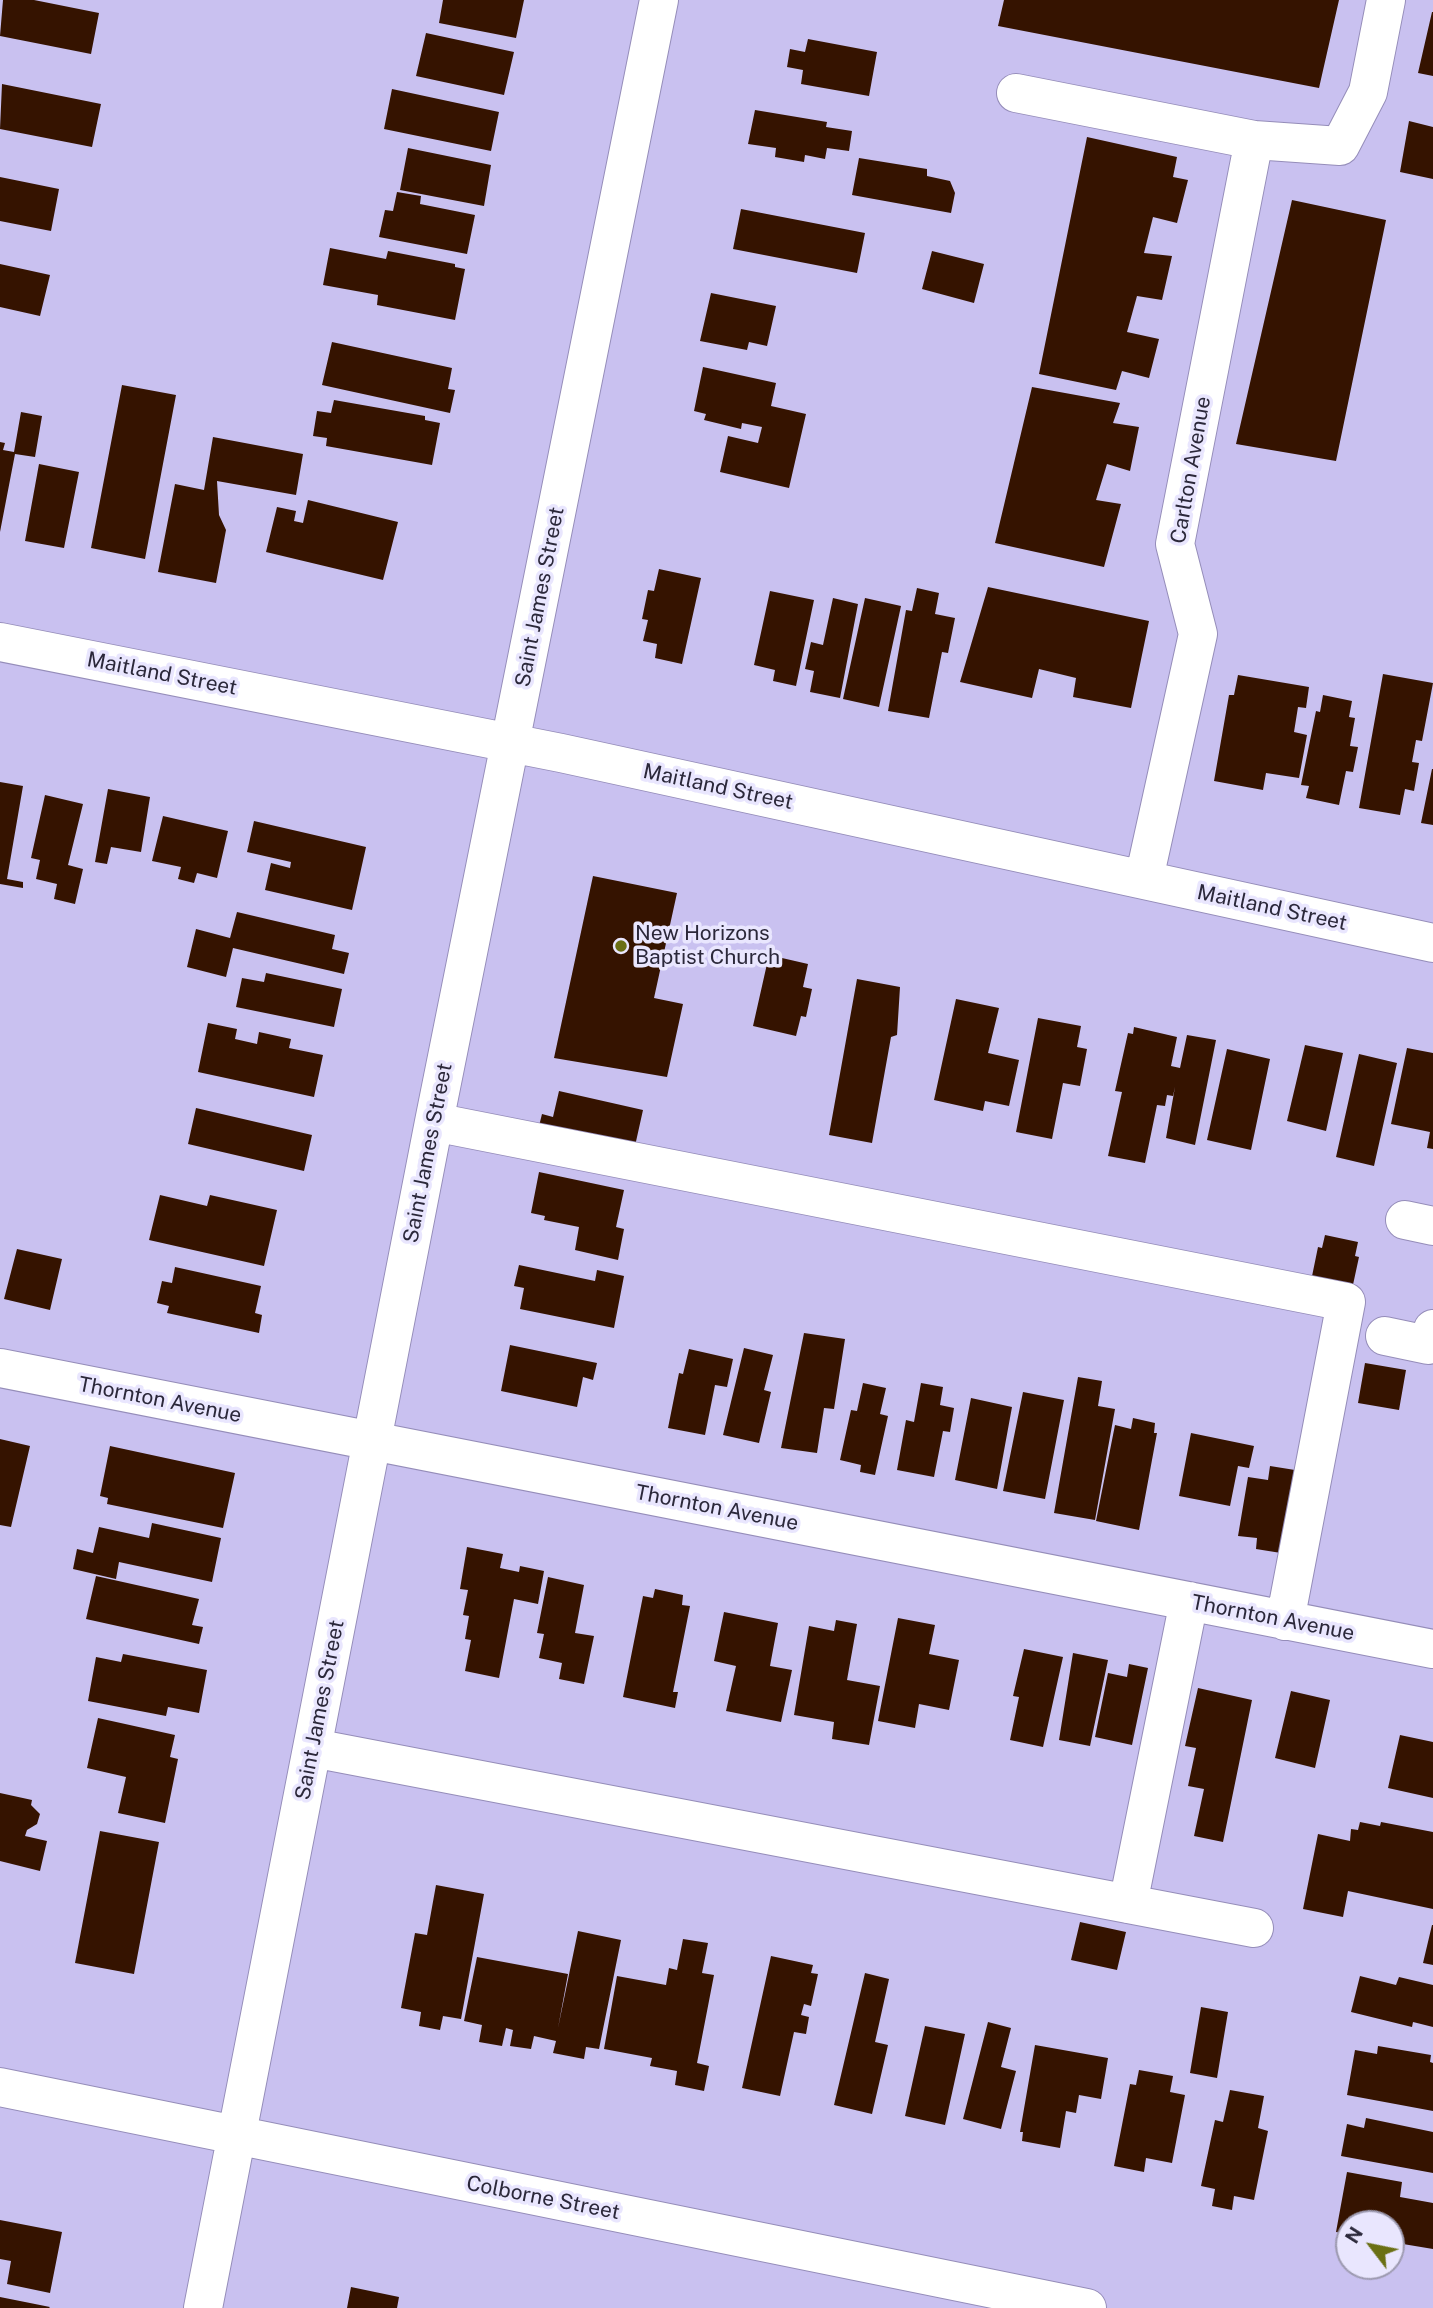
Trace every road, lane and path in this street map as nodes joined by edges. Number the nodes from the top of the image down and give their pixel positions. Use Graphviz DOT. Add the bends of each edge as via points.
graph roads {
  1 [pos="659,0"];
  2 [pos="1386,0"];
  3 [pos="1016,93"];
  4 [pos="1254,140"];
  5 [pos="0,642"];
  6 [pos="511,743"];
  7 [pos="1144,880"];
  8 [pos="1433,943"];
  9 [pos="435,1122"];
  10 [pos="1433,1329"];
  11 [pos="1385,1336"];
  12 [pos="0,1368"];
  13 [pos="372,1441"];
  14 [pos="1189,1601"];
  15 [pos="1285,1621"];
  16 [pos="1433,1649"];
  17 [pos="313,1748"];
  18 [pos="1128,1904"];
  19 [pos="1254,1928"];
  20 [pos="0,2087"];
  21 [pos="238,2136"];
  22 [pos="203,2308"];
  23 [pos="1087,2308"];
  1 -- 6 [label="street, Saint James Street"];
  2 -- 4 [label="street" via="1368,92 1340,146"];
  3 -- 4 [label="street"];
  4 -- 7 [label="street, Carlton Avenue" via="1175,544 1198,634"];
  5 -- 6 [label="street, Maitland Street"];
  6 -- 7 [label="street, Maitland Street"];
  6 -- 9 [label="street, Saint James Street"];
  7 -- 8 [label="street, Maitland Street"];
  9 -- 13 [label="street, Saint James Street"];
  9 -- 15 [label="street" via="1346,1302"];
  10 -- 11 [label="street" via="1428,1345"];
  12 -- 13 [label="street, Thornton Avenue"];
  13 -- 14 [label="street, Thornton Avenue"];
  13 -- 17 [label="street, Saint James Street"];
  14 -- 15 [label="street, Thornton Avenue"];
  14 -- 18 [label="street"];
  15 -- 16 [label="street, Thornton Avenue"];
  17 -- 18 [label="street"];
  17 -- 21 [label="street, Saint James Street"];
  18 -- 19 [label="street"];
  20 -- 21 [label="street, Colborne Street"];
  21 -- 22 [label="street, Saint James Street"];
  21 -- 23 [label="street, Colborne Street"];
}
